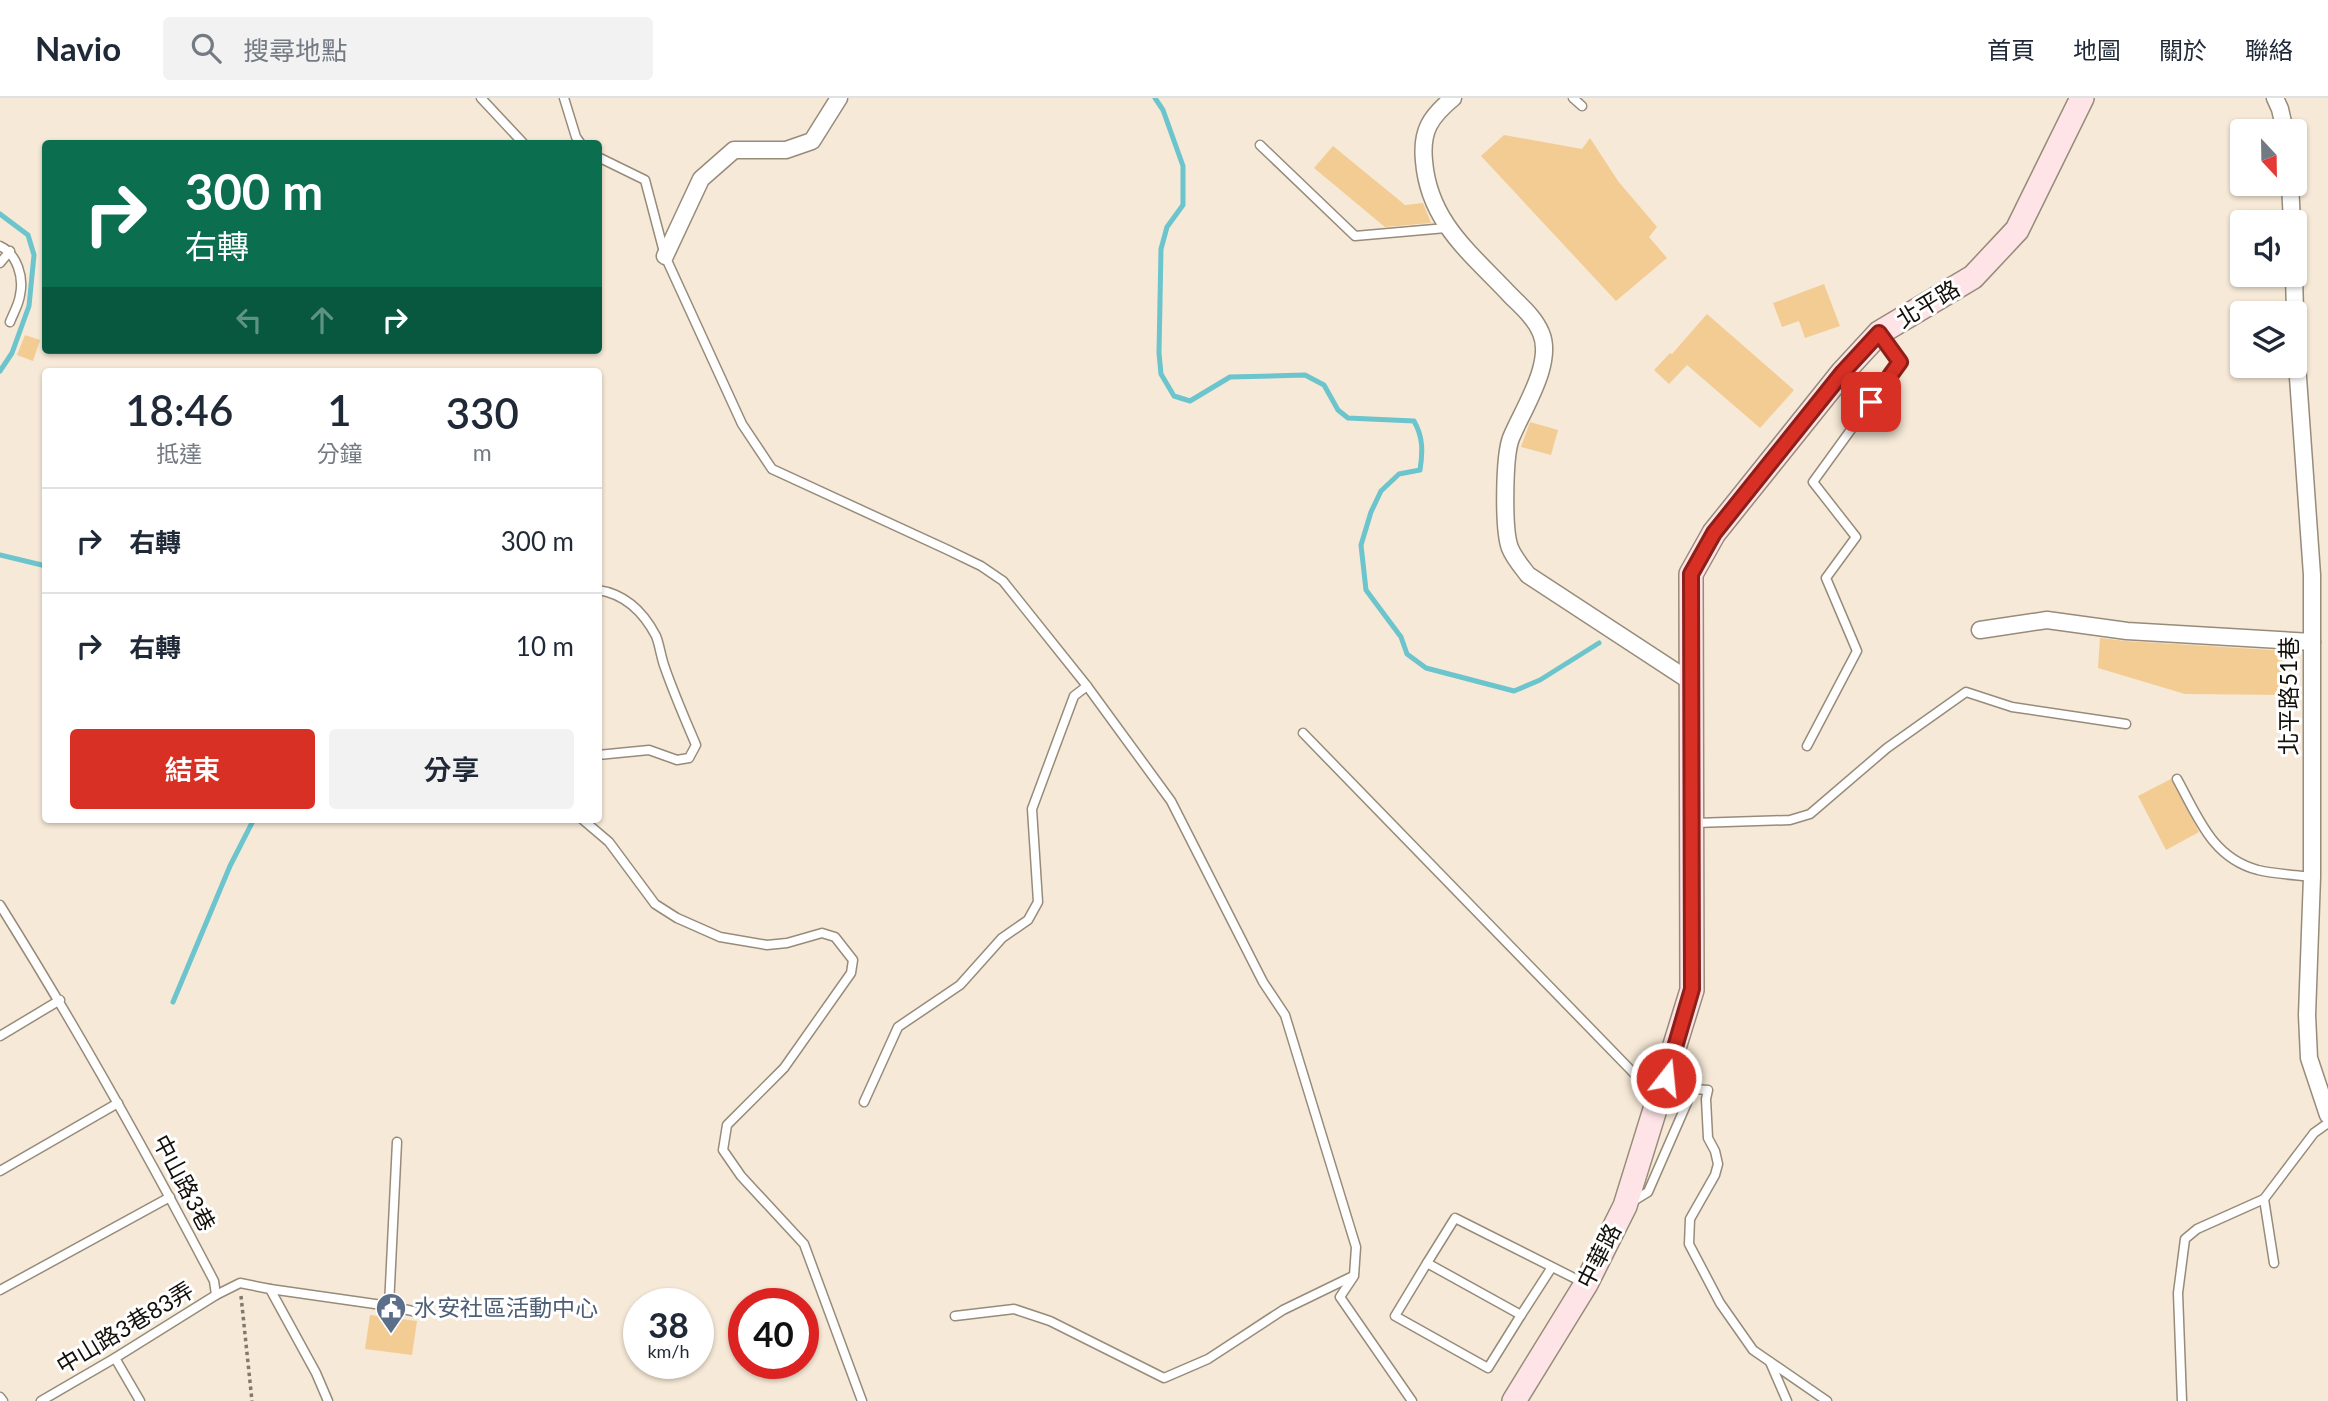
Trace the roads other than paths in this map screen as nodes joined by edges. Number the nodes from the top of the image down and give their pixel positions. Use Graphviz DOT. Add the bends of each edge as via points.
graph roads {
  1 [pos="481,98"];
  2 [pos="564,98"];
  3 [pos="839,98"];
  4 [pos="1453,98"];
  5 [pos="1573,98"];
  6 [pos="2082,98"];
  7 [pos="2275,98"];
  8 [pos="1582,106"];
  9 [pos="2282,119"];
  10 [pos="520,140"];
  11 [pos="578,140"];
  12 [pos="1260,145"];
  13 [pos="602,159"];
  14 [pos="1446,228"];
  15 [pos="0,247"];
  16 [pos="10,251"];
  17 [pos="666,256"];
  18 [pos="0,263"];
  19 [pos="2294,287"];
  20 [pos="10,322"];
  21 [pos="1879,333"];
  22 [pos="602,591"];
  23 [pos="1980,630"];
  24 [pos="2312,642"];
  25 [pos="1693,683"];
  26 [pos="1087,686"];
  27 [pos="2126,724"];
  28 [pos="1303,733"];
  29 [pos="1807,746"];
  30 [pos="602,755"];
  31 [pos="2177,779"];
  32 [pos="587,823"];
  33 [pos="1692,823"];
  34 [pos="2312,877"];
  35 [pos="0,905"];
  36 [pos="60,1000"];
  37 [pos="0,1036"];
  38 [pos="1659,1100"];
  39 [pos="864,1102"];
  40 [pos="118,1103"];
  41 [pos="2328,1115"];
  42 [pos="2328,1123"];
  43 [pos="397,1142"];
  44 [pos="0,1171"];
  45 [pos="170,1197"];
  46 [pos="2264,1199"];
  47 [pos="1625,1206"];
  48 [pos="1427,1263"];
  49 [pos="2274,1263"];
  50 [pos="1552,1267"];
  51 [pos="1354,1276"];
  52 [pos="214,1281"];
  53 [pos="1586,1284"];
  54 [pos="270,1289"];
  55 [pos="0,1290"];
  56 [pos="216,1295"];
  57 [pos="389,1306"];
  58 [pos="422,1313"];
  59 [pos="1521,1315"];
  60 [pos="955,1317"];
  61 [pos="116,1358"];
  62 [pos="1770,1362"];
  63 [pos="41,1401"];
  64 [pos="140,1401"];
  65 [pos="328,1401"];
  66 [pos="862,1401"];
  67 [pos="1412,1401"];
  68 [pos="1514,1401"];
  69 [pos="1787,1401"];
  70 [pos="1827,1401"];
  71 [pos="2182,1401"];
  1 -- 10 [label="lane"];
  2 -- 11 [label="lane"];
  3 -- 17 [label="street" via="812,141 786,150 734,150 701,179"];
  4 -- 14 [label="street" via="1424,131 1425,177"];
  5 -- 8 [label="lane"];
  6 -- 21 [label="street, 北平路" via="2017,230 1973,277"];
  7 -- 9 [label="street"];
  12 -- 14 [label="lane" via="1355,236"];
  13 -- 17 [label="lane" via="645,180"];
  14 -- 25 [label="street" via="1532,318 1544,340 1543,360 1510,441 1505,530 1511,550 1528,575"];
  15 -- 16 [label="lane"];
  16 -- 18 [label="lane"];
  16 -- 20 [label="lane" via="21,285"];
  17 -- 26 [label="lane" via="742,424 772,469 948,550 1003,581"];
  19 -- 24 [label="street, 北平路51巷"];
  21 -- 25 [label="street, 北平路" via="1714,533 1691,574"];
  21 -- 29 [label="lane" via="1900,362 1813,482 1856,537 1826,578 1857,651"];
  22 -- 30 [label="lane" via="625,599 643,614 657,638 696,744 688,758 677,760 649,750"];
  23 -- 24 [label="street" via="2047,621 2127,631"];
  24 -- 34 [label="street, 北平路51巷"];
  25 -- 33 [label="street, 北平路"];
  26 -- 39 [label="lane" via="1074,696 1032,809 1038,902 1028,920 1002,938 960,985 898,1027"];
  26 -- 51 [label="lane" via="1171,801 1263,982 1285,1014 1356,1247"];
  27 -- 33 [label="lane" via="2012,707 1966,692 1887,748 1810,814 1790,820"];
  28 -- 38 [label="lane"];
  31 -- 34 [label="lane" via="2213,843 2230,859 2257,870"];
  32 -- 66 [label="lane" via="609,842 655,904 677,918 720,937 767,945 822,933 835,937 853,960 850,973 783,1068 727,1125 723,1150 804,1244"];
  33 -- 38 [label="street, 北平路" via="1692,989"];
  34 -- 41 [label="street, 北平路51巷" via="2309,1058"];
  35 -- 36 [label="lane, 中山路3巷"];
  36 -- 37 [label="lane"];
  36 -- 40 [label="lane, 中山路3巷"];
  38 -- 47 [label="street, 中華路"];
  40 -- 44 [label="lane"];
  40 -- 45 [label="lane, 中山路3巷"];
  42 -- 46 [label="lane" via="2314,1133"];
  43 -- 57 [label="lane"];
  45 -- 52 [label="lane, 中山路3巷"];
  45 -- 55 [label="lane"];
  46 -- 49 [label="lane"];
  46 -- 71 [label="lane" via="2197,1229 2185,1239 2178,1293"];
  47 -- 53 [label="street, 中華路"];
  47 -- 62 [label="lane" via="1648,1192 1693,1089 1708,1090 1708,1138 1718,1164 1690,1219 1689,1244 1720,1303 1754,1350"];
  48 -- 50 [label="lane" via="1455,1218"];
  48 -- 59 [label="lane"];
  48 -- 59 [label="lane" via="1395,1316 1488,1368"];
  50 -- 53 [label="lane"];
  50 -- 59 [label="lane"];
  51 -- 60 [label="lane" via="1283,1310 1208,1359 1164,1378 1050,1321 1014,1309"];
  51 -- 67 [label="lane" via="1340,1297"];
  52 -- 56 [label="lane, 中山路3巷83弄"];
  53 -- 68 [label="street, 中華路"];
  54 -- 56 [label="lane" via="240,1283"];
  54 -- 57 [label="lane"];
  54 -- 65 [label="lane"];
  56 -- 61 [label="lane, 中山路3巷83弄"];
  57 -- 58 [label="lane"];
  61 -- 63 [label="lane, 中山路3巷83弄"];
  61 -- 64 [label="lane"];
  62 -- 69 [label="lane"];
  62 -- 70 [label="lane"];
}
